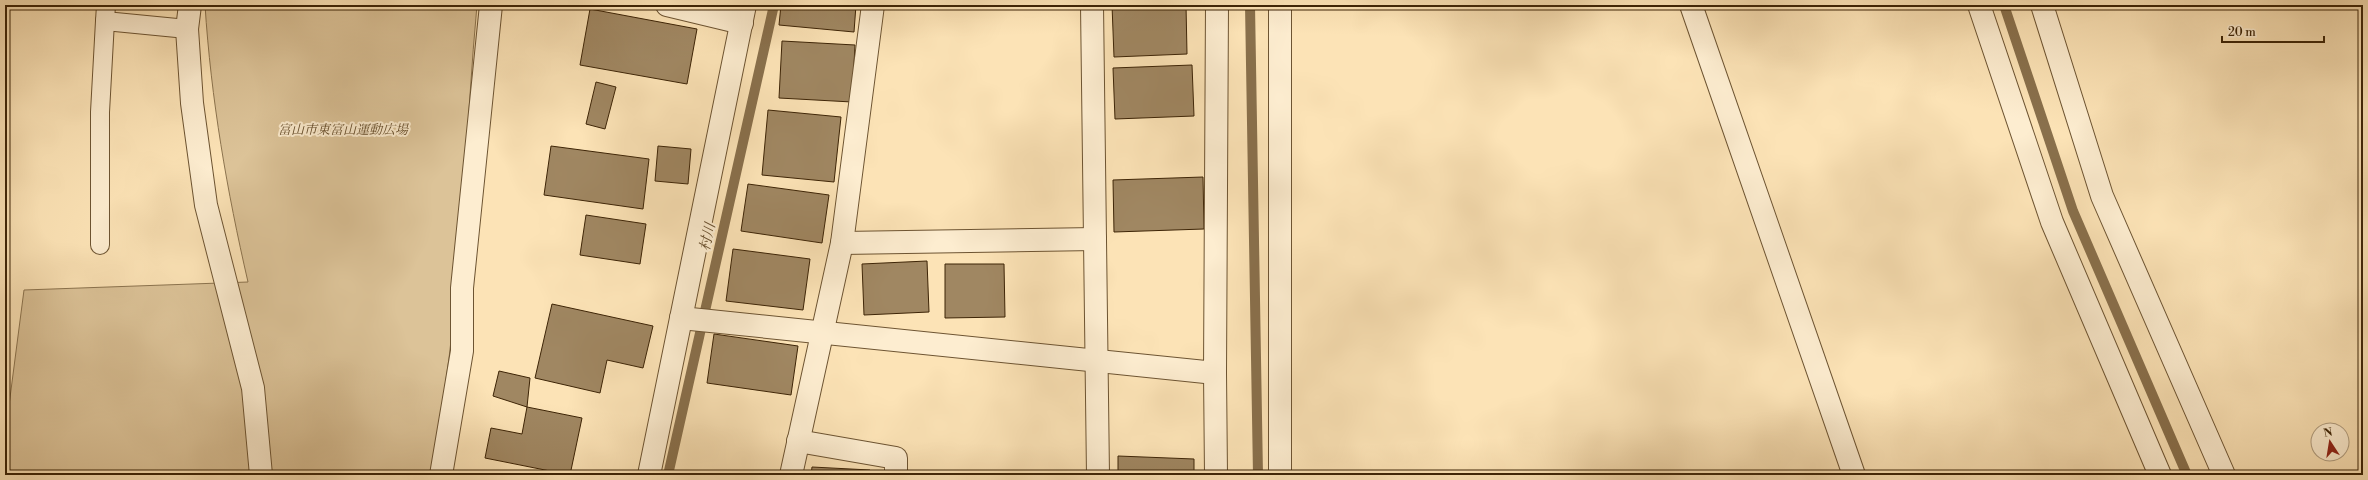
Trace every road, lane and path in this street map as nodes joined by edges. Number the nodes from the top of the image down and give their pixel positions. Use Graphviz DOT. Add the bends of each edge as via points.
graph roads {
  1 [pos="190,5"];
  2 [pos="491,5"];
  3 [pos="668,5"];
  4 [pos="873,5"];
  5 [pos="1092,5"];
  6 [pos="1217,5"];
  7 [pos="1280,5"];
  8 [pos="1691,5"];
  9 [pos="1979,5"];
  10 [pos="2042,5"];
  11 [pos="105,13"];
  12 [pos="743,14"];
  13 [pos="187,29"];
  14 [pos="1095,239"];
  15 [pos="842,243"];
  16 [pos="100,245"];
  17 [pos="681,318"];
  18 [pos="822,332"];
  19 [pos="1096,361"];
  20 [pos="1215,373"];
  21 [pos="798,441"];
  22 [pos="260,475"];
  23 [pos="441,475"];
  24 [pos="649,475"];
  25 [pos="791,475"];
  26 [pos="896,475"];
  27 [pos="1098,475"];
  28 [pos="1216,475"];
  29 [pos="1280,475"];
  30 [pos="1854,475"];
  31 [pos="2160,475"];
  32 [pos="2224,475"];
  1 -- 13 [label="street"];
  2 -- 23 [label="street" via="462,288 462,351"];
  3 -- 12 [label="street"];
  4 -- 15 [label="street"];
  5 -- 14 [label="street"];
  6 -- 20 [label="street"];
  7 -- 29 [label="street"];
  8 -- 30 [label="street"];
  9 -- 31 [label="street" via="2052,222"];
  10 -- 32 [label="street" via="2102,196"];
  11 -- 13 [label="lane"];
  11 -- 16 [label="lane" via="100,112"];
  12 -- 17 [label="street"];
  13 -- 22 [label="street" via="192,103 206,205 253,388"];
  14 -- 15 [label="street"];
  14 -- 19 [label="street"];
  15 -- 18 [label="street"];
  17 -- 18 [label="street"];
  17 -- 24 [label="street"];
  18 -- 19 [label="street"];
  18 -- 21 [label="street"];
  19 -- 20 [label="street"];
  19 -- 27 [label="street"];
  20 -- 28 [label="street"];
  21 -- 25 [label="street"];
  21 -- 26 [label="street" via="896,458"];
}
